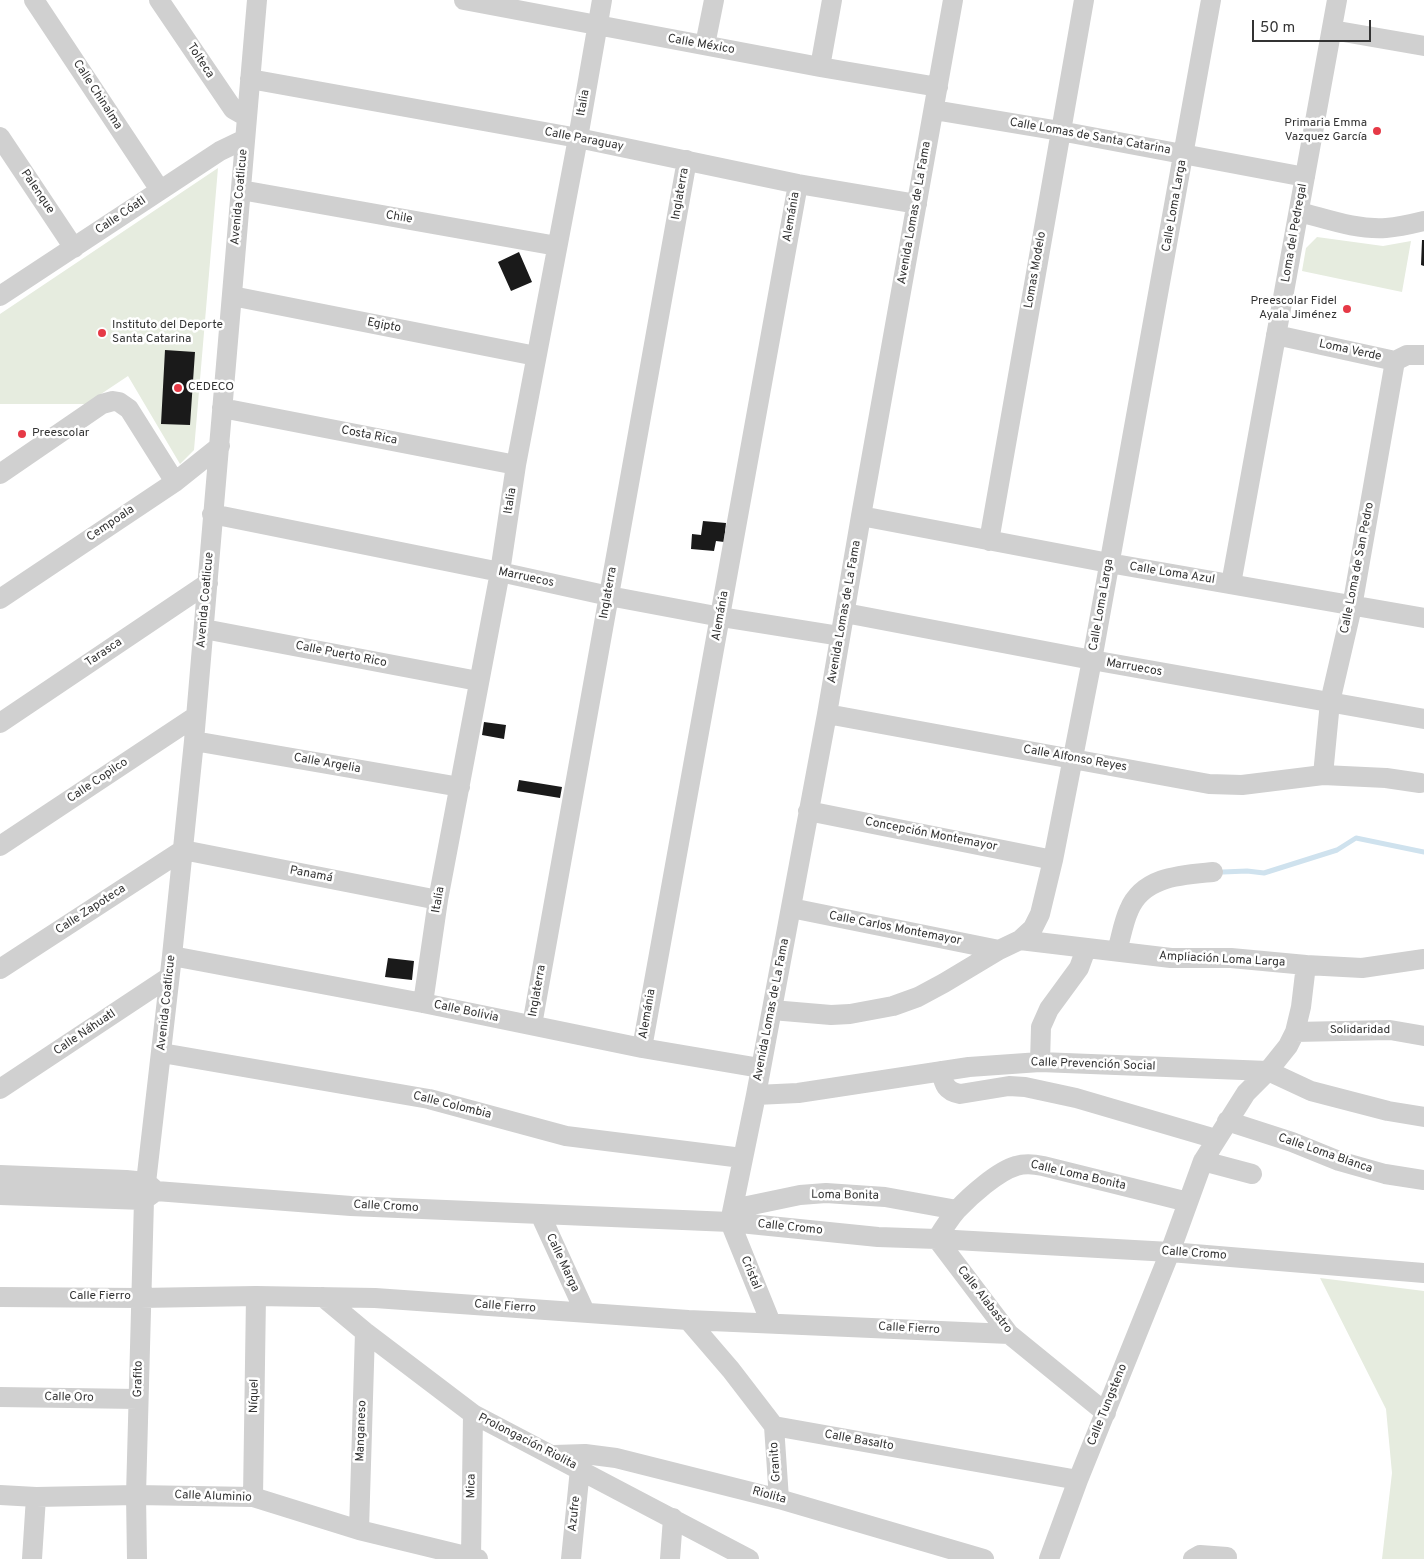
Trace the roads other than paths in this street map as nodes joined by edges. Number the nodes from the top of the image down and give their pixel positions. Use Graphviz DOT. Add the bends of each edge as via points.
graph roads {
  1 [pos="34,0"];
  2 [pos="159,0"];
  3 [pos="257,0"];
  4 [pos="464,0"];
  5 [pos="602,0"];
  6 [pos="714,0"];
  7 [pos="832,0"];
  8 [pos="954,0"];
  9 [pos="1084,0"];
  10 [pos="1211,0"];
  11 [pos="1337,0"];
  12 [pos="597,26"];
  13 [pos="1332,30"];
  14 [pos="706,45"];
  15 [pos="1424,46"];
  16 [pos="820,68"];
  17 [pos="250,79"];
  18 [pos="938,87"];
  19 [pos="934,110"];
  20 [pos="247,117"];
  21 [pos="1060,131"];
  22 [pos="0,137"];
  23 [pos="578,138"];
  24 [pos="245,139"];
  25 [pos="1184,154"];
  26 [pos="687,160"];
  27 [pos="1305,176"];
  28 [pos="798,184"];
  29 [pos="160,190"];
  30 [pos="241,190"];
  31 [pos="917,204"];
  32 [pos="1299,212"];
  33 [pos="1424,221"];
  34 [pos="557,246"];
  35 [pos="74,248"];
  36 [pos="0,296"];
  37 [pos="232,296"];
  38 [pos="1276,335"];
  39 [pos="1424,355"];
  40 [pos="536,356"];
  41 [pos="1395,361"];
  42 [pos="222,408"];
  43 [pos="220,446"];
  44 [pos="516,465"];
  45 [pos="0,474"];
  46 [pos="175,482"];
  47 [pos="212,514"];
  48 [pos="861,516"];
  49 [pos="989,541"];
  50 [pos="1109,563"];
  51 [pos="500,572"];
  52 [pos="208,583"];
  53 [pos="1231,584"];
  54 [pos="609,596"];
  55 [pos="0,598"];
  56 [pos="1352,607"];
  57 [pos="845,613"];
  58 [pos="721,617"];
  59 [pos="1424,618"];
  60 [pos="204,629"];
  61 [pos="840,636"];
  62 [pos="1092,660"];
  63 [pos="478,681"];
  64 [pos="1330,702"];
  65 [pos="828,714"];
  66 [pos="196,716"];
  67 [pos="1424,719"];
  68 [pos="0,724"];
  69 [pos="194,741"];
  70 [pos="1073,759"];
  71 [pos="1323,775"];
  72 [pos="1420,783"];
  73 [pos="460,787"];
  74 [pos="808,811"];
  75 [pos="0,846"];
  76 [pos="183,850"];
  77 [pos="1053,860"];
  78 [pos="1213,872"];
  79 [pos="438,900"];
  80 [pos="791,908"];
  81 [pos="1020,940"];
  82 [pos="1086,949"];
  83 [pos="1000,950"];
  84 [pos="1117,951"];
  85 [pos="172,956"];
  86 [pos="1424,959"];
  87 [pos="1306,965"];
  88 [pos="0,969"];
  89 [pos="170,977"];
  90 [pos="424,1003"];
  91 [pos="772,1010"];
  92 [pos="532,1025"];
  93 [pos="1295,1032"];
  94 [pos="1424,1036"];
  95 [pos="642,1048"];
  96 [pos="162,1053"];
  97 [pos="1040,1062"];
  98 [pos="760,1068"];
  99 [pos="941,1071"];
  100 [pos="1268,1071"];
  101 [pos="0,1089"];
  102 [pos="756,1095"];
  103 [pos="1424,1117"];
  104 [pos="1228,1121"];
  105 [pos="1216,1139"];
  106 [pos="742,1158"];
  107 [pos="1203,1161"];
  108 [pos="1252,1174"];
  109 [pos="0,1175"];
  110 [pos="1424,1180"];
  111 [pos="149,1191"];
  112 [pos="0,1195"];
  113 [pos="1188,1202"];
  114 [pos="957,1210"];
  115 [pos="540,1214"];
  116 [pos="731,1215"];
  117 [pos="937,1238"];
  118 [pos="1170,1252"];
  119 [pos="1424,1273"];
  120 [pos="256,1296"];
  121 [pos="0,1297"];
  122 [pos="323,1297"];
  123 [pos="140,1298"];
  124 [pos="585,1312"];
  125 [pos="688,1320"];
  126 [pos="771,1323"];
  127 [pos="365,1332"];
  128 [pos="1009,1334"];
  129 [pos="0,1397"];
  130 [pos="138,1398"];
  131 [pos="1106,1413"];
  132 [pos="473,1414"];
  133 [pos="774,1426"];
  134 [pos="550,1455"];
  135 [pos="580,1469"];
  136 [pos="1078,1480"];
  137 [pos="0,1495"];
  138 [pos="136,1495"];
  139 [pos="36,1497"];
  140 [pos="254,1497"];
  141 [pos="779,1499"];
  142 [pos="673,1518"];
  143 [pos="359,1530"];
  144 [pos="1227,1557"];
  145 [pos="32,1559"];
  146 [pos="137,1559"];
  147 [pos="474,1559"];
  148 [pos="571,1559"];
  149 [pos="670,1559"];
  150 [pos="749,1559"];
  151 [pos="984,1559"];
  152 [pos="1049,1559"];
  153 [pos="1193,1559"];
  1 -- 29 [label="street, Calle Chinalma"];
  2 -- 20 [label="street, Tolteca" via="233,109"];
  3 -- 17 [label="street, Avenida Coatlicue"];
  4 -- 12 [label="street, Calle México"];
  5 -- 12 [label="street, Italia"];
  6 -- 14 [label="street"];
  7 -- 16 [label="street"];
  8 -- 18 [label="street, Avenida Lomas de La Fama"];
  9 -- 21 [label="street, Lomas Modelo"];
  10 -- 25 [label="street, Calle Loma Larga"];
  11 -- 13 [label="street, Loma del Pedregal"];
  12 -- 14 [label="street, Calle México"];
  12 -- 23 [label="street, Italia"];
  13 -- 15 [label="street"];
  13 -- 27 [label="street, Loma del Pedregal"];
  14 -- 16 [label="street, Calle México"];
  16 -- 18 [label="street, Calle México"];
  17 -- 20 [label="street, Avenida Coatlicue"];
  17 -- 23 [label="street, Calle Paraguay"];
  18 -- 19 [label="street, Avenida Lomas de La Fama"];
  19 -- 21 [label="street, Calle Lomas de Santa Catarina"];
  19 -- 31 [label="street, Avenida Lomas de La Fama"];
  20 -- 24 [label="street, Avenida Coatlicue"];
  21 -- 25 [label="street, Calle Lomas de Santa Catarina"];
  21 -- 49 [label="street, Lomas Modelo"];
  22 -- 35 [label="street, Palenque"];
  23 -- 26 [label="street, Calle Paraguay"];
  23 -- 34 [label="street, Italia"];
  24 -- 29 [label="street, Calle Cóatl" via="220,151"];
  24 -- 30 [label="street, Avenida Coatlicue"];
  25 -- 27 [label="street, Calle Lomas de Santa Catarina"];
  25 -- 50 [label="street, Calle Loma Larga"];
  26 -- 28 [label="street, Calle Paraguay"];
  26 -- 54 [label="street, Inglaterra"];
  27 -- 32 [label="street, Loma del Pedregal"];
  28 -- 31 [label="street, Calle Paraguay"];
  28 -- 58 [label="street, Alemánia"];
  29 -- 35 [label="street, Calle Cóatl"];
  30 -- 34 [label="street, Chile"];
  30 -- 37 [label="street, Avenida Coatlicue"];
  31 -- 48 [label="street, Avenida Lomas de La Fama"];
  32 -- 33 [label="street" via="1368,228"];
  32 -- 38 [label="street, Loma del Pedregal"];
  34 -- 40 [label="street, Italia"];
  35 -- 36 [label="street, Calle Cóatl"];
  37 -- 40 [label="street, Egipto"];
  37 -- 42 [label="street, Avenida Coatlicue"];
  38 -- 41 [label="street, Loma Verde"];
  38 -- 53 [label="street, Loma del Pedregal"];
  39 -- 41 [label="street, Loma Verde" via="1407,355"];
  40 -- 44 [label="street, Italia"];
  41 -- 56 [label="street, Calle Loma de San Pedro"];
  42 -- 43 [label="street, Avenida Coatlicue"];
  42 -- 44 [label="street, Costa Rica"];
  43 -- 46 [label="street, Cempoala"];
  43 -- 47 [label="street, Avenida Coatlicue"];
  44 -- 51 [label="street, Italia"];
  45 -- 46 [label="street" via="93,409 113,401 129,409"];
  46 -- 55 [label="street, Cempoala"];
  47 -- 51 [label="street, Marruecos"];
  47 -- 52 [label="street, Avenida Coatlicue"];
  48 -- 49 [label="street, Calle Loma Azul"];
  48 -- 57 [label="street, Avenida Lomas de La Fama"];
  49 -- 50 [label="street, Calle Loma Azul"];
  50 -- 53 [label="street, Calle Loma Azul"];
  50 -- 62 [label="street, Calle Loma Larga"];
  51 -- 54 [label="street, Marruecos"];
  51 -- 63 [label="street, Italia"];
  52 -- 60 [label="street, Avenida Coatlicue"];
  52 -- 68 [label="street, Tarasca"];
  53 -- 56 [label="street, Calle Loma Azul"];
  54 -- 58 [label="street, Marruecos"];
  54 -- 92 [label="street, Inglaterra"];
  56 -- 59 [label="street, Calle Loma Azul"];
  56 -- 64 [label="street, Calle Loma de San Pedro"];
  57 -- 61 [label="street, Avenida Lomas de La Fama"];
  57 -- 62 [label="street, Marruecos"];
  58 -- 61 [label="street, Marruecos"];
  58 -- 95 [label="street, Alemánia"];
  60 -- 63 [label="street, Calle Puerto Rico"];
  60 -- 66 [label="street, Avenida Coatlicue"];
  61 -- 65 [label="street, Avenida Lomas de La Fama"];
  62 -- 64 [label="street, Marruecos"];
  62 -- 70 [label="street, Calle Loma Larga"];
  63 -- 73 [label="street, Italia"];
  64 -- 67 [label="street, Marruecos"];
  64 -- 71 [label="street, Calle Loma de San Pedro"];
  65 -- 70 [label="street, Calle Alfonso Reyes"];
  65 -- 74 [label="street, Avenida Lomas de La Fama"];
  66 -- 69 [label="street, Avenida Coatlicue"];
  66 -- 75 [label="street, Calle Copilco"];
  69 -- 73 [label="street, Calle Argelia"];
  69 -- 76 [label="street, Avenida Coatlicue"];
  70 -- 71 [label="street, Calle Alfonso Reyes" via="1209,784 1270,783"];
  70 -- 77 [label="street, Calle Loma Larga"];
  71 -- 72 [label="street, Calle Alfonso Reyes"];
  73 -- 79 [label="street, Italia"];
  74 -- 77 [label="street, Concepción Montemayor"];
  74 -- 80 [label="street, Avenida Lomas de La Fama"];
  76 -- 79 [label="street, Panamá"];
  76 -- 85 [label="street, Avenida Coatlicue"];
  76 -- 88 [label="street, Calle Zapoteca"];
  77 -- 81 [label="street, Calle Loma Larga" via="1040,914 1033,928"];
  78 -- 84 [label="street" via="1166,878 1142,889 1128,910"];
  79 -- 90 [label="street, Italia"];
  80 -- 83 [label="street, Calle Carlos Montemayor"];
  80 -- 91 [label="street, Avenida Lomas de La Fama"];
  81 -- 82 [label="street, Ampliación Loma Larga"];
  81 -- 83 [label="street, Calle Loma Larga"];
  82 -- 84 [label="street, Ampliación Loma Larga"];
  82 -- 97 [label="street" via="1079,968 1049,1009 1042,1027"];
  83 -- 91 [label="street, Calle Loma Larga" via="944,983 893,1006 831,1016"];
  84 -- 87 [label="street, Ampliación Loma Larga" via="1171,958 1231,958"];
  85 -- 89 [label="street, Avenida Coatlicue"];
  85 -- 90 [label="street, Calle Bolivia"];
  86 -- 87 [label="street, Ampliación Loma Larga" via="1362,968"];
  87 -- 93 [label="street"];
  89 -- 96 [label="street, Avenida Coatlicue"];
  89 -- 101 [label="street, Calle Náhuatl"];
  90 -- 92 [label="street, Calle Bolivia"];
  91 -- 98 [label="street, Avenida Lomas de La Fama"];
  92 -- 95 [label="street, Calle Bolivia"];
  93 -- 94 [label="street, Solidaridad" via="1390,1030"];
  93 -- 100 [label="street"];
  95 -- 98 [label="street, Calle Bolivia"];
  96 -- 106 [label="street, Calle Colombia" via="429,1099 566,1136"];
  96 -- 111 [label="street, Avenida Coatlicue"];
  97 -- 99 [label="street, Calle Prevención Social"];
  97 -- 100 [label="street, Calle Prevención Social"];
  98 -- 102 [label="street, Avenida Lomas de La Fama"];
  99 -- 102 [label="street, Calle Prevención Social" via="798,1093"];
  99 -- 105 [label="street" via="946,1089 960,1094 1009,1086 1025,1087 1076,1098"];
  100 -- 103 [label="street, Calle Prevención Social" via="1311,1091 1388,1112"];
  100 -- 104 [label="street" via="1246,1093"];
  102 -- 106 [label="street, Avenida Lomas de La Fama"];
  104 -- 105 [label="street"];
  104 -- 110 [label="street, Calle Loma Blanca" via="1339,1161 1385,1174"];
  105 -- 107 [label="street"];
  106 -- 116 [label="street, Avenida Lomas de La Fama"];
  107 -- 108 [label="street"];
  107 -- 113 [label="street"];
  109 -- 111 [label="street, Calle Cromo"];
  111 -- 112 [label="street, Calle Cromo"];
  111 -- 115 [label="street, Calle Cromo" via="351,1206"];
  111 -- 123 [label="street, Grafito"];
  113 -- 114 [label="street, Calle Loma Bonita" via="1030,1164 1005,1170"];
  113 -- 118 [label="street"];
  114 -- 116 [label="street, Loma Bonita" via="885,1196 826,1193 800,1195"];
  114 -- 117 [label="street, Calle Loma Bonita"];
  115 -- 116 [label="street, Calle Cromo"];
  115 -- 124 [label="street, Calle Marga"];
  116 -- 117 [label="street, Calle Cromo" via="878,1237"];
  116 -- 126 [label="street, Cristal"];
  117 -- 118 [label="street, Calle Cromo"];
  117 -- 128 [label="street, Calle Alabastro"];
  118 -- 119 [label="street, Calle Cromo"];
  118 -- 131 [label="street, Calle Tungsteno"];
  120 -- 122 [label="street, Calle Fierro"];
  120 -- 123 [label="street, Calle Fierro"];
  120 -- 140 [label="street, Níquel"];
  121 -- 123 [label="street, Calle Fierro"];
  122 -- 124 [label="street, Calle Fierro"];
  122 -- 127 [label="street, Prolongación Riolita"];
  123 -- 130 [label="street, Grafito"];
  124 -- 125 [label="street, Calle Fierro"];
  125 -- 126 [label="street, Calle Fierro"];
  125 -- 133 [label="street"];
  126 -- 128 [label="street, Calle Fierro"];
  127 -- 132 [label="street, Prolongación Riolita"];
  127 -- 143 [label="street, Manganeso"];
  128 -- 131 [label="street, Calle Alabastro"];
  129 -- 130 [label="street, Calle Oro"];
  130 -- 138 [label="street, Grafito"];
  131 -- 136 [label="street, Calle Tungsteno"];
  132 -- 134 [label="street, Prolongación Riolita"];
  132 -- 147 [label="street, Mica"];
  133 -- 136 [label="street, Calle Basalto"];
  133 -- 141 [label="street, Granito"];
  134 -- 135 [label="street, Prolongación Riolita"];
  134 -- 141 [label="street, Riolita" via="602,1455"];
  135 -- 142 [label="street, Prolongación Riolita"];
  135 -- 148 [label="street, Azufre"];
  136 -- 152 [label="street, Calle Tungsteno"];
  137 -- 139 [label="street, Calle Aluminio"];
  138 -- 139 [label="street, Calle Aluminio"];
  138 -- 140 [label="street, Calle Aluminio"];
  138 -- 146 [label="street, Grafito"];
  139 -- 145 [label="street"];
  140 -- 143 [label="street, Calle Aluminio"];
  141 -- 151 [label="street, Riolita"];
  142 -- 149 [label="street"];
  142 -- 150 [label="street, Prolongación Riolita"];
  143 -- 147 [label="street, Calle Aluminio"];
  144 -- 153 [label="street" via="1200,1554"];
}
